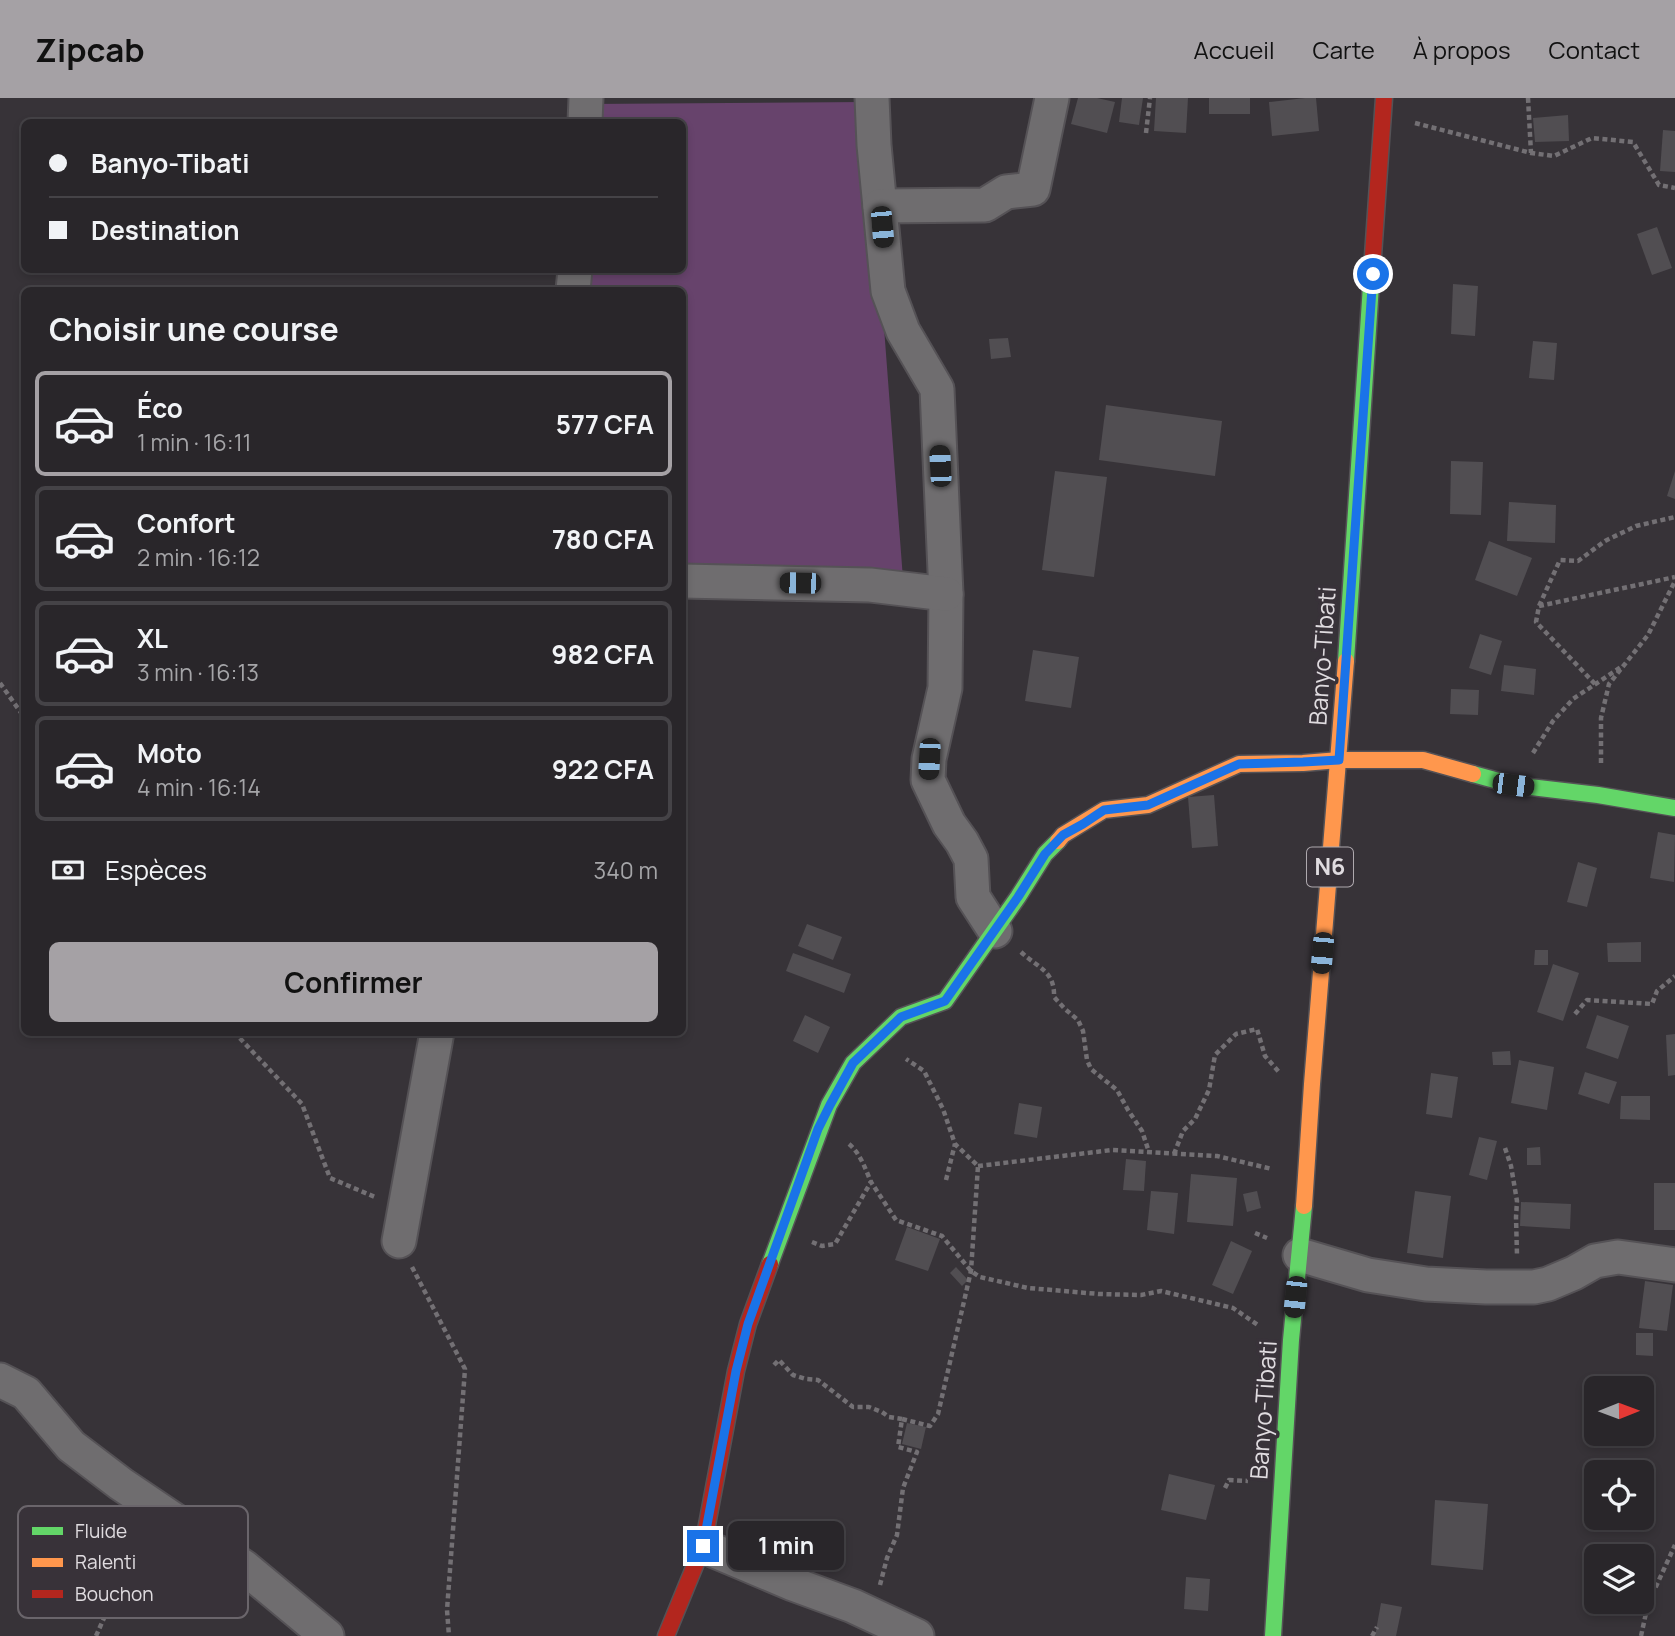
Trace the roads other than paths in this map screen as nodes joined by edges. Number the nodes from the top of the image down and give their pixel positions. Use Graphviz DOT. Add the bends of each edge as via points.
graph roads {
  1 [pos="586,98"];
  2 [pos="872,98"];
  3 [pos="1052,98"];
  4 [pos="1384,98"];
  5 [pos="585,119"];
  6 [pos="880,206"];
  7 [pos="686,581"];
  8 [pos="946,594"];
  9 [pos="1339,760"];
  10 [pos="1675,808"];
  11 [pos="995,931"];
  12 [pos="436,1036"];
  13 [pos="399,1241"];
  14 [pos="1300,1255"];
  15 [pos="1675,1265"];
  16 [pos="0,1380"];
  17 [pos="156,1506"];
  18 [pos="703,1546"];
  19 [pos="248,1570"];
  20 [pos="327,1636"];
  21 [pos="666,1636"];
  22 [pos="917,1636"];
  23 [pos="1273,1636"];
  1 -- 5 [label="street"];
  2 -- 6 [label="street"];
  3 -- 6 [label="street" via="1033,189 1006,192 985,205"];
  4 -- 9 [label="main road, Banyo-Tibati / N6"];
  6 -- 8 [label="street" via="888,291 903,331 937,389"];
  7 -- 8 [label="street" via="870,585"];
  8 -- 11 [label="street" via="945,688 928,780 971,859 973,897"];
  9 -- 10 [label="main road" via="1423,760 1513,785"];
  9 -- 11 [label="main road" via="1239,764 1148,805 1104,810 1063,835 1045,854"];
  9 -- 14 [label="main road, Banyo-Tibati / N6"];
  11 -- 18 [label="main road" via="945,1001 901,1017 853,1063 818,1129 748,1324"];
  12 -- 13 [label="street"];
  14 -- 15 [label="street" via="1368,1275 1486,1287 1548,1284 1595,1261 1618,1257"];
  14 -- 23 [label="main road, Banyo-Tibati / N6"];
  16 -- 17 [label="street" via="26,1393 71,1447"];
  18 -- 21 [label="main road"];
  18 -- 22 [label="street"];
  19 -- 20 [label="street"];
}
